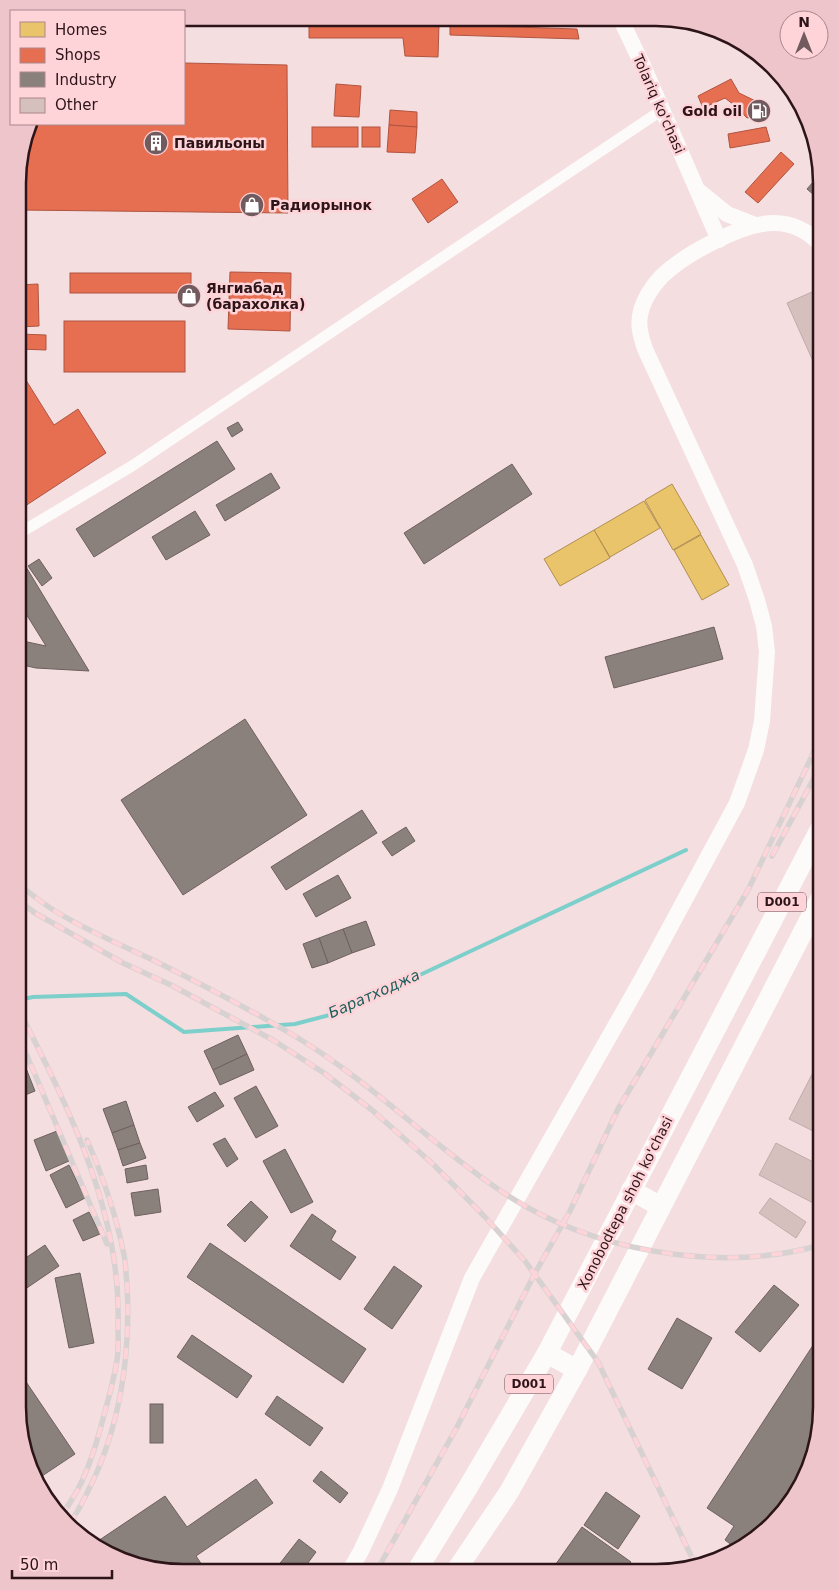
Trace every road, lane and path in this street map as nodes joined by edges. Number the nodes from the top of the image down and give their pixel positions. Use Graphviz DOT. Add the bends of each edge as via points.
graph roads {
  1 [pos="624,26"];
  2 [pos="662,110"];
  3 [pos="696,188"];
  4 [pos="755,225"];
  5 [pos="813,237"];
  6 [pos="719,240"];
  7 [pos="26,529"];
  8 [pos="812,843"];
  9 [pos="812,914"];
  10 [pos="631,1190"];
  11 [pos="661,1207"];
  12 [pos="547,1353"];
  13 [pos="577,1370"];
  14 [pos="354,1564"];
  15 [pos="421,1564"];
  16 [pos="460,1564"];
  1 -- 2 [label="street, Tolariq ko'chasi"];
  2 -- 3 [label="street, Tolariq ko'chasi"];
  2 -- 7 [label="street" via="132,466"];
  3 -- 4 [label="street, Tolariq ko'chasi" via="727,214"];
  3 -- 6 [label="street, Tolariq ko'chasi"];
  4 -- 5 [label="street" via="793,226"];
  4 -- 6 [label="street"];
  6 -- 14 [label="street" via="686,258 658,280 639,319 645,349 745,564 761,613 766,638 766,671 756,750 737,803 642,979 472,1278 390,1489"];
  8 -- 10 [label="highway, Xonobodtepa shoh ko'chasi / D001"];
  9 -- 11 [label="highway, D001"];
  10 -- 11 [label="highway"];
  10 -- 12 [label="highway, Xonobodtepa shoh ko'chasi / D001"];
  11 -- 13 [label="highway, D001"];
  12 -- 13 [label="highway"];
  12 -- 15 [label="highway, Xonobodtepa shoh ko'chasi / D001"];
  13 -- 16 [label="highway, D001" via="509,1492"];
}
